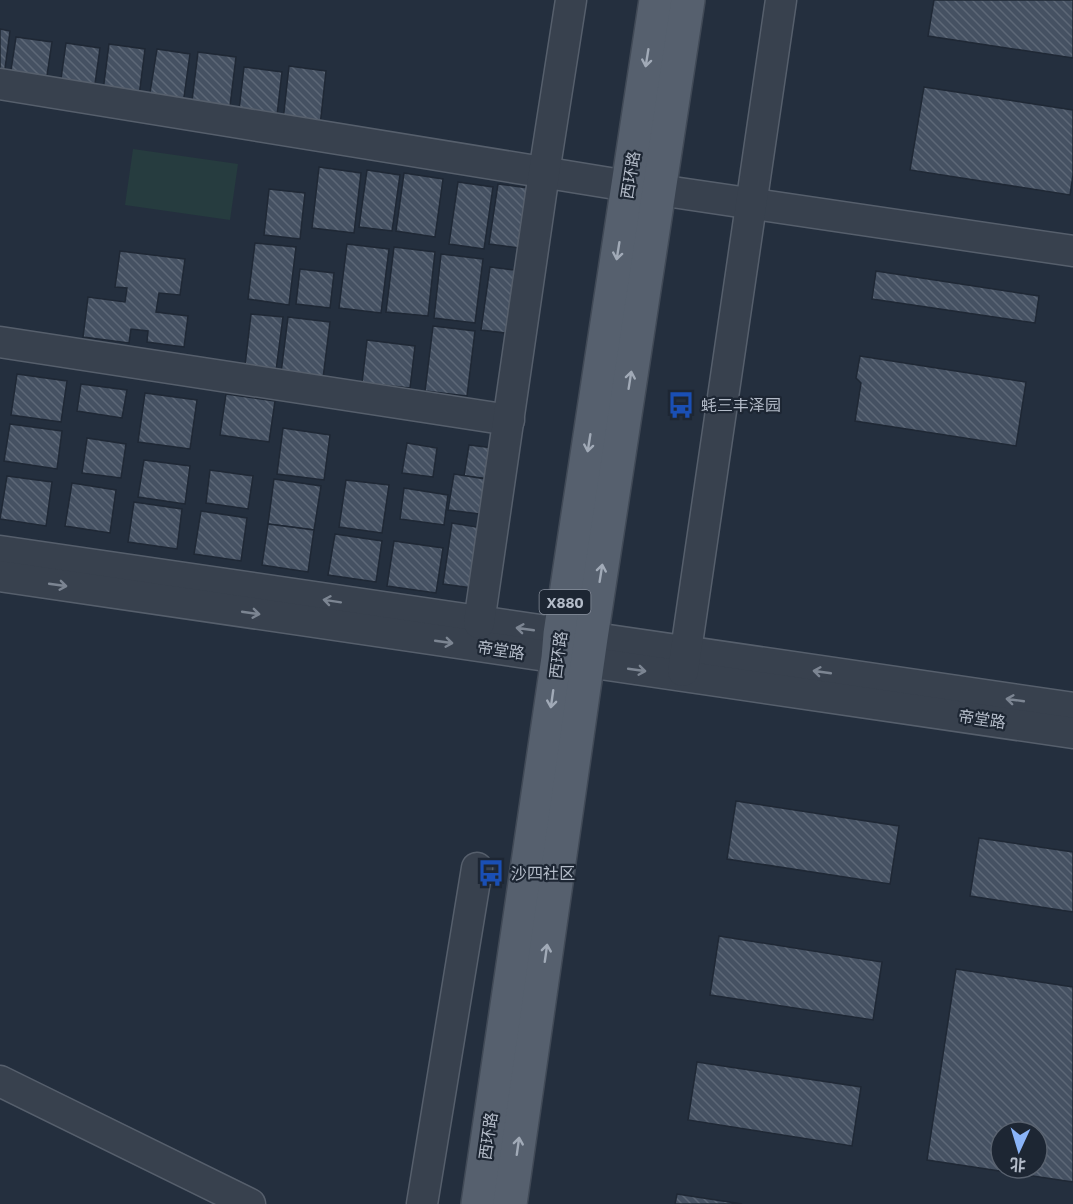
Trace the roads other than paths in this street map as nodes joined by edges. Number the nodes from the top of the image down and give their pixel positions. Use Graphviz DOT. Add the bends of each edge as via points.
graph roads {
  1 [pos="571,0"];
  2 [pos="656,0"];
  3 [pos="688,0"];
  4 [pos="781,0"];
  5 [pos="0,84"];
  6 [pos="544,173"];
  7 [pos="644,188"];
  8 [pos="751,204"];
  9 [pos="1073,251"];
  10 [pos="0,342"];
  11 [pos="508,420"];
  12 [pos="0,551"];
  13 [pos="0,576"];
  14 [pos="479,622"];
  15 [pos="574,648"];
  16 [pos="684,664"];
  17 [pos="1073,708"];
  18 [pos="1073,733"];
  19 [pos="477,868"];
  20 [pos="0,1081"];
  21 [pos="250,1204"];
  22 [pos="422,1204"];
  23 [pos="478,1204"];
  24 [pos="510,1204"];
  1 -- 6 [label="street"];
  2 -- 7 [label="main road, 西环路 / X880, one-way"];
  3 -- 7 [label="main road, 西环路 / X880"];
  4 -- 8 [label="street"];
  5 -- 6 [label="street"];
  6 -- 7 [label="street"];
  6 -- 11 [label="street"];
  7 -- 8 [label="street"];
  7 -- 15 [label="main road, 西环路 / X880"];
  8 -- 9 [label="street"];
  8 -- 16 [label="street"];
  10 -- 11 [label="street"];
  11 -- 14 [label="street"];
  14 -- 12 [label="street, 帝堂路, one-way"];
  13 -- 15 [label="street, 帝堂路, one-way"];
  15 -- 14 [label="street, 帝堂路, one-way"];
  15 -- 16 [label="street, 帝堂路"];
  15 -- 23 [label="main road, 西环路 / X880, one-way"];
  24 -- 15 [label="main road, 西环路 / X880, one-way"];
  17 -- 16 [label="street, 帝堂路, one-way"];
  16 -- 18 [label="street, 帝堂路"];
  19 -- 22 [label="street"];
  20 -- 21 [label="street"];
}
